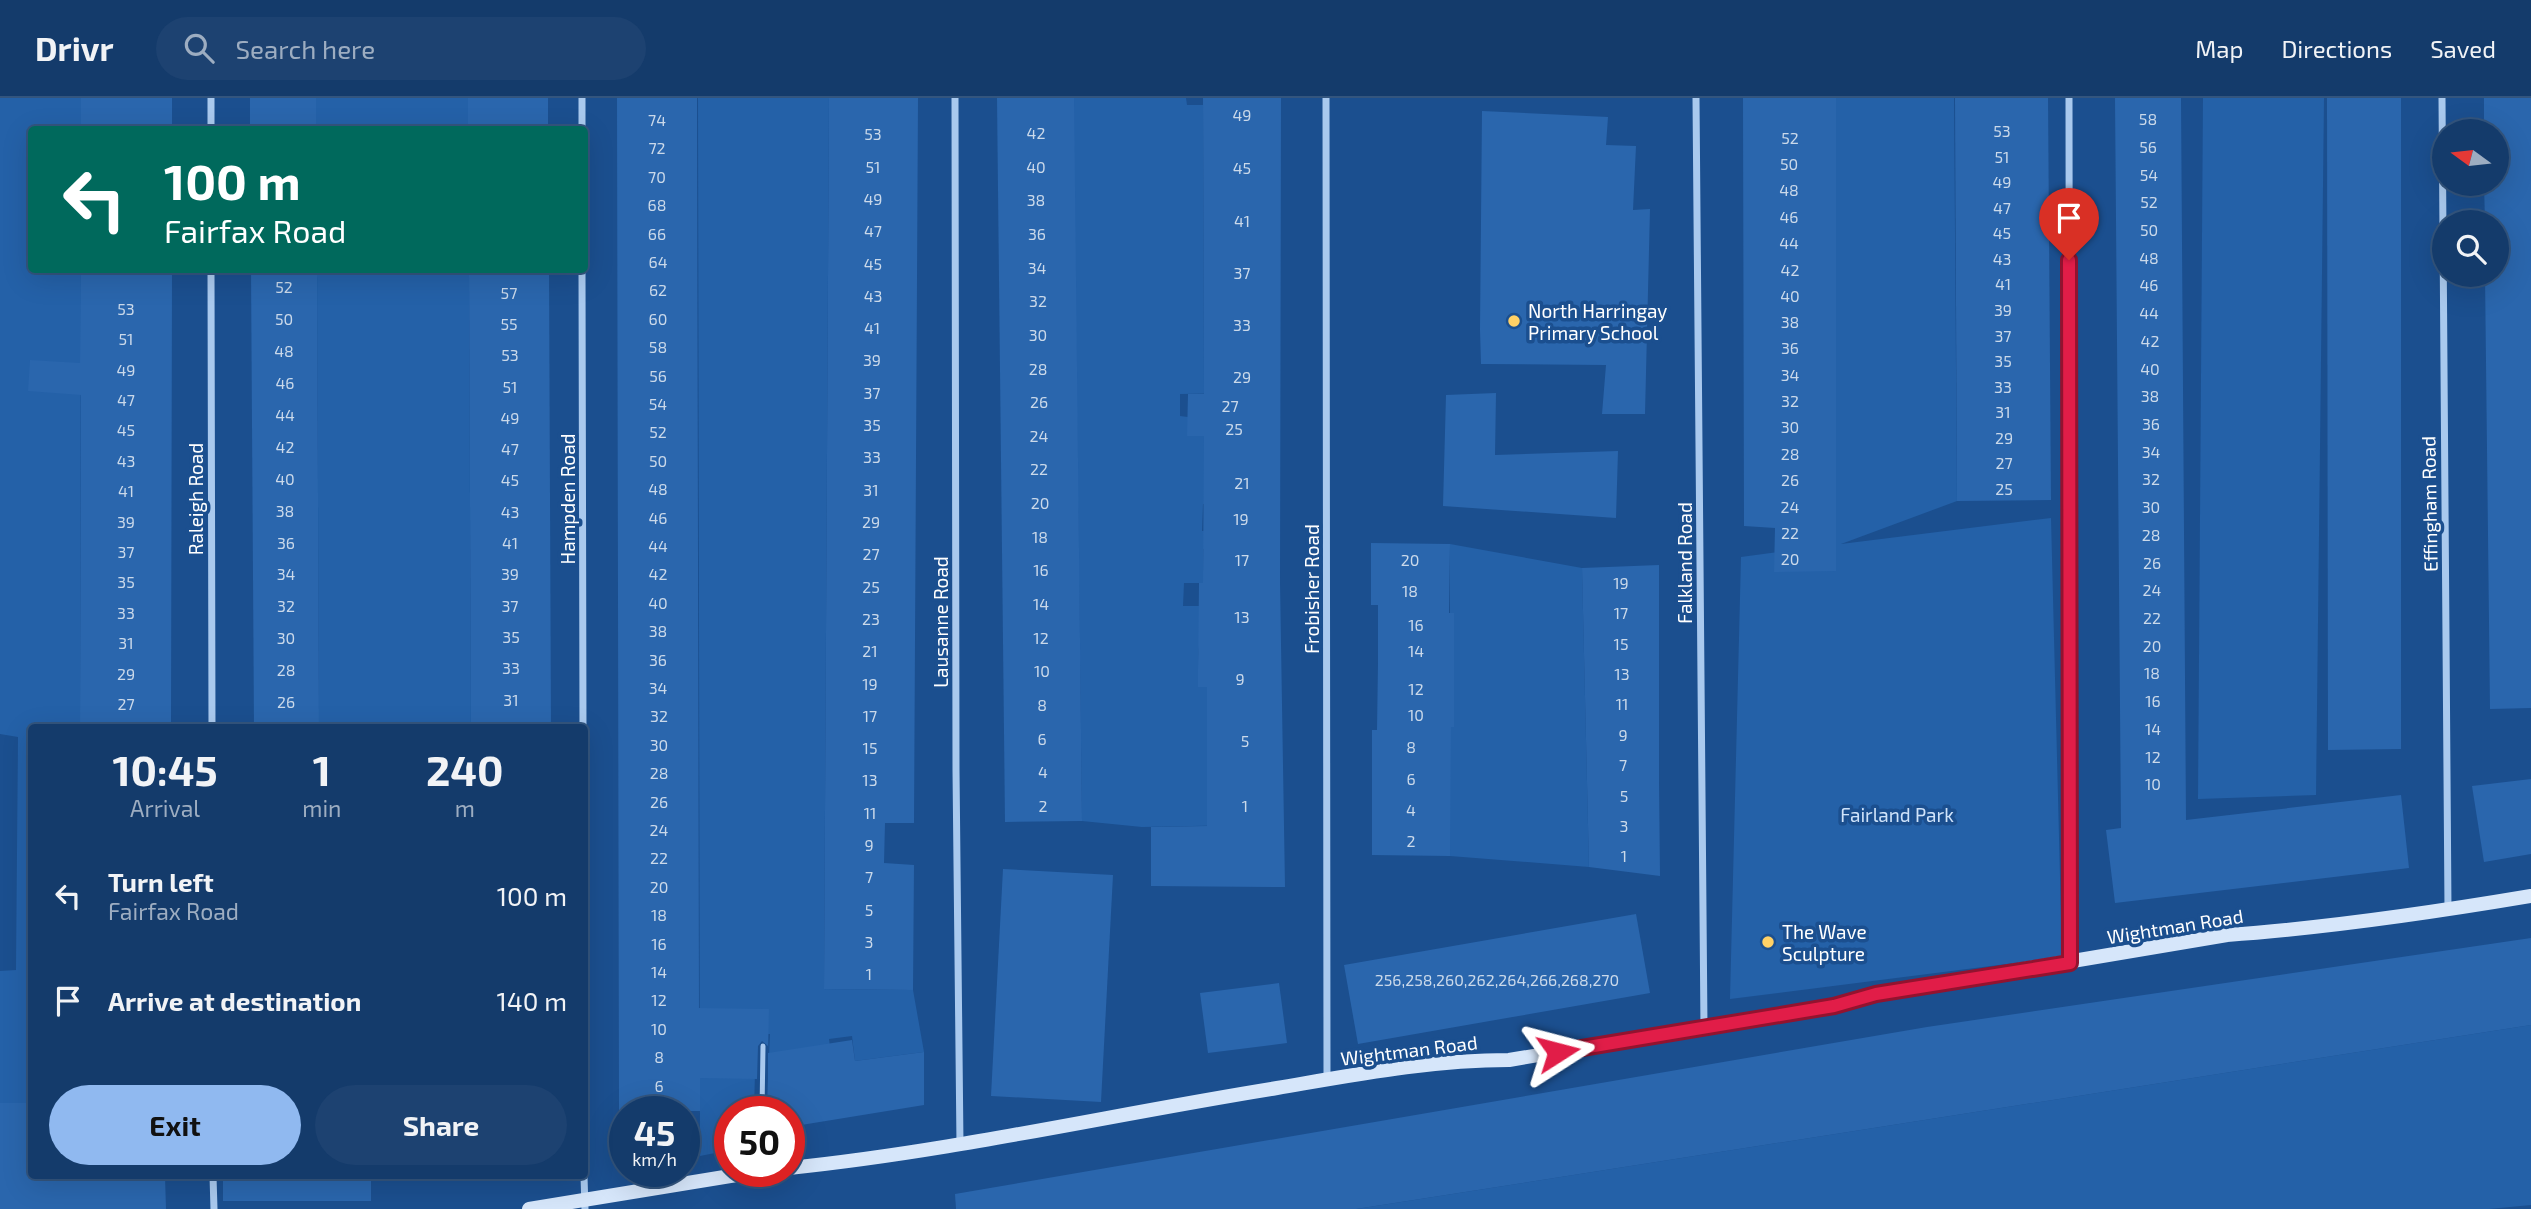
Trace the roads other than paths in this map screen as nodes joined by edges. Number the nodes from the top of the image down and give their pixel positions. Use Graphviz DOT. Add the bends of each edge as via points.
graph roads {
  1 [pos="211,98"];
  2 [pos="582,98"];
  3 [pos="954,98"];
  4 [pos="1326,98"];
  5 [pos="1696,98"];
  6 [pos="2068,98"];
  7 [pos="2442,98"];
  8 [pos="211,126"];
  9 [pos="582,126"];
  10 [pos="211,273"];
  11 [pos="582,273"];
  12 [pos="212,724"];
  13 [pos="583,724"];
  14 [pos="2531,896"];
  15 [pos="2448,910"];
  16 [pos="2070,963"];
  17 [pos="1704,1028"];
  18 [pos="762,1046"];
  19 [pos="1326,1080"];
  20 [pos="762,1096"];
  21 [pos="961,1145"];
  22 [pos="805,1166"];
  23 [pos="213,1179"];
  24 [pos="584,1179"];
  25 [pos="714,1180"];
  26 [pos="585,1204"];
  27 [pos="214,1209"];
  28 [pos="529,1209"];
  1 -- 8 [label="street"];
  2 -- 9 [label="street"];
  3 -- 21 [label="street, Lausanne Road"];
  4 -- 19 [label="street, Frobisher Road"];
  5 -- 17 [label="street, Falkland Road"];
  6 -- 16 [label="street"];
  7 -- 15 [label="street, Effingham Road"];
  10 -- 12 [label="street, Raleigh Road"];
  11 -- 13 [label="street, Hampden Road"];
  14 -- 15 [label="main road, Wightman Road"];
  15 -- 16 [label="main road, Wightman Road" via="2227,935"];
  16 -- 17 [label="main road, Wightman Road"];
  17 -- 19 [label="main road, Wightman Road" via="1509,1060 1460,1060"];
  18 -- 20 [label="lane"];
  19 -- 21 [label="main road, Wightman Road"];
  21 -- 22 [label="main road, Wightman Road"];
  23 -- 27 [label="street"];
  24 -- 26 [label="street"];
  25 -- 26 [label="main road"];
  26 -- 28 [label="main road"];
}
